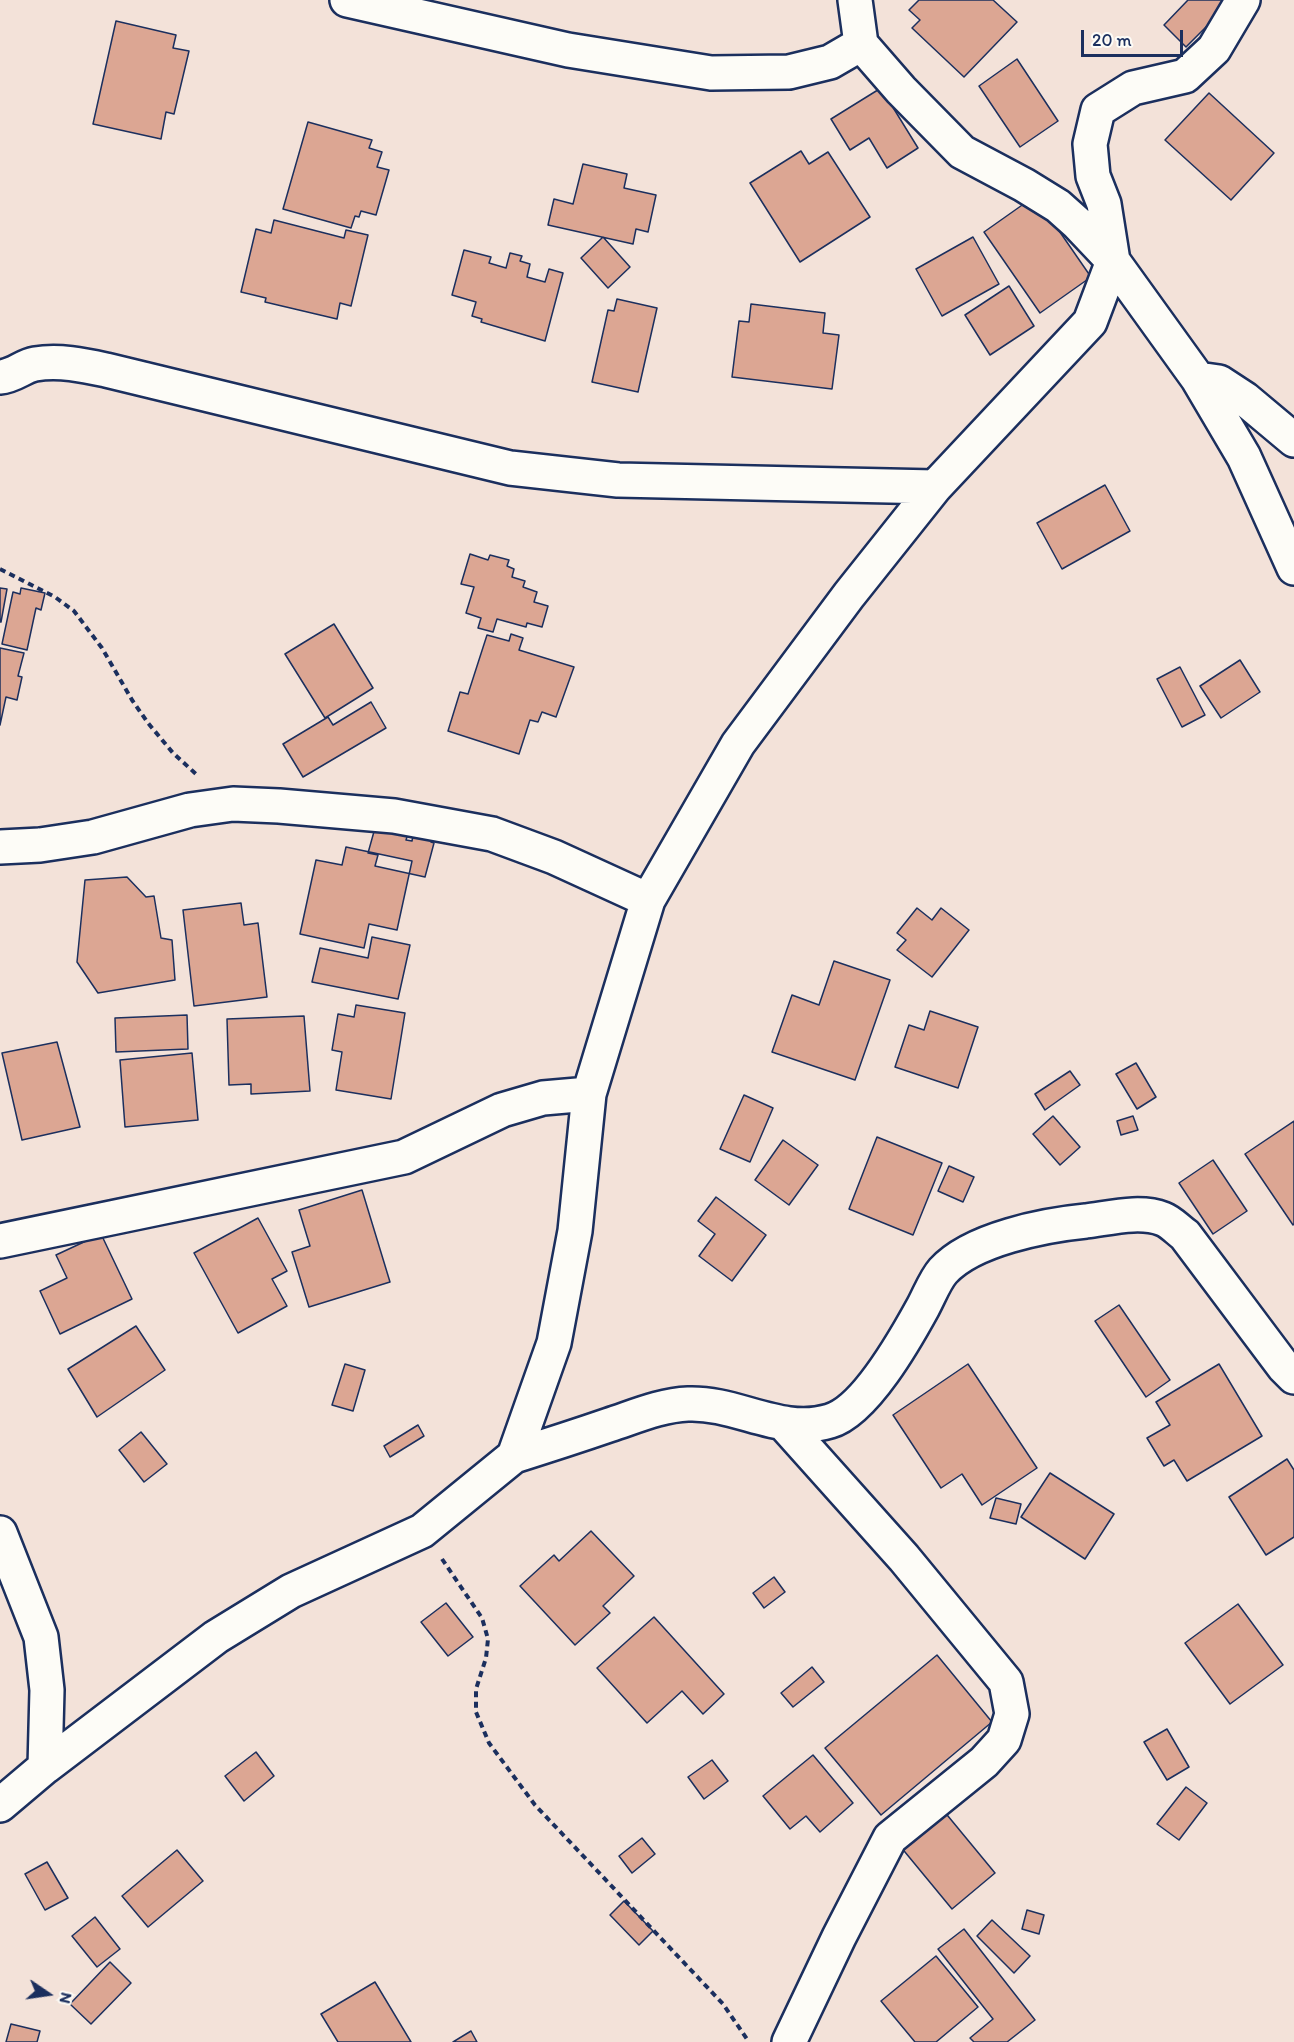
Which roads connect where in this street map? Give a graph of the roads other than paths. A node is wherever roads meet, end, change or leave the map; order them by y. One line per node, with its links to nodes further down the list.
1 (347, 0): 4 (street)
2 (855, 0): 4 (street)
3 (1243, 0): 5 (street)
4 (861, 44): 5 (street)
5 (1113, 261): 7 (street); 9 (street)
6 (0, 377): 9 (street)
7 (1197, 379): 8 (street); 10 (street)
8 (1294, 440)
9 (935, 487): 12 (street)
10 (1294, 568)
11 (0, 848): 12 (street)
12 (648, 900): 13 (street)
13 (589, 1094): 14 (street); 17 (street)
14 (0, 1241)
15 (1294, 1377): 16 (street)
16 (785, 1425): 17 (street); 21 (street)
17 (514, 1456): 19 (street)
18 (0, 1533): 19 (street)
19 (45, 1767): 20 (street)
20 (0, 1805)
21 (789, 2042)

